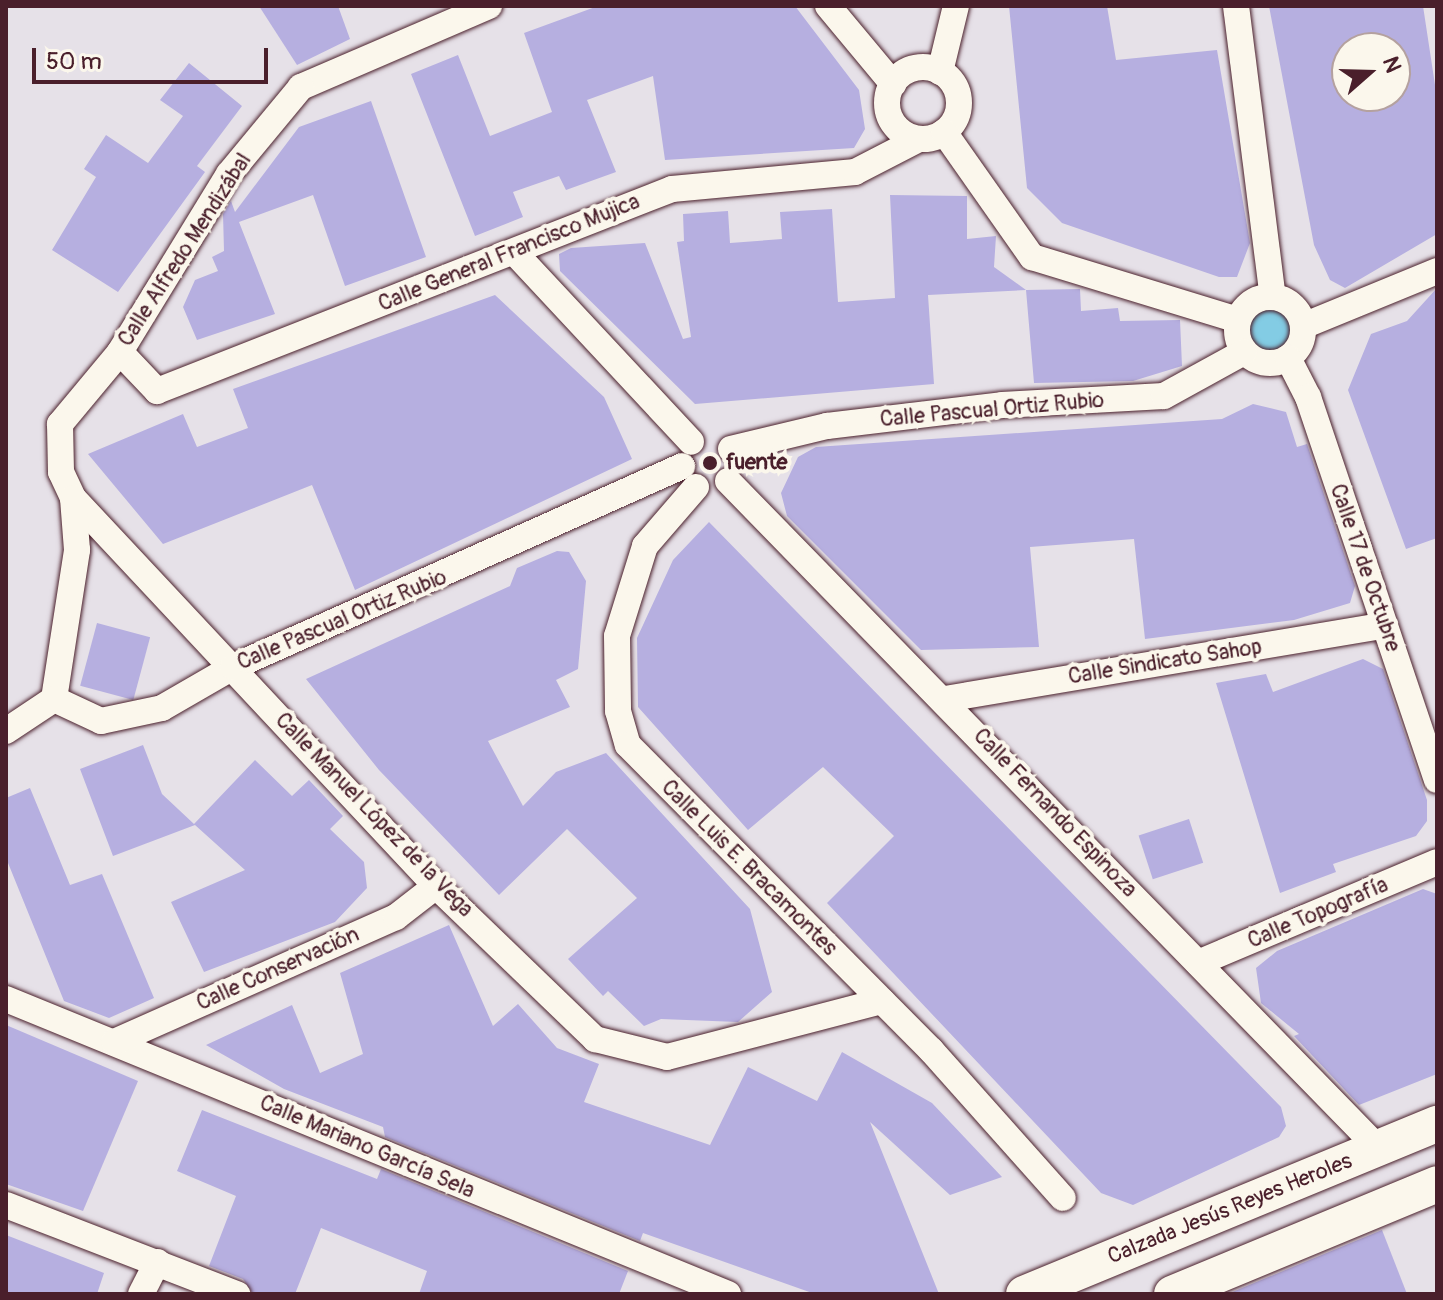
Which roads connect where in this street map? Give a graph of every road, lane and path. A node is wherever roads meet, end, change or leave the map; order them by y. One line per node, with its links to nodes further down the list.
1 (489, 6): 13 (street, Calle Alfredo Mendizábal)
2 (828, 6): 6 (street)
3 (956, 6): 5 (street)
4 (1236, 6): 10 (street)
5 (940, 72): 6 (street); 7 (street)
6 (893, 84): 7 (street)
7 (932, 136): 8 (street, Calle General Francisco Mujica); 11 (street)
8 (515, 253): 13 (street, Calle General Francisco Mujica); 18 (street)
9 (1437, 271): 12 (street)
10 (1273, 297): 11 (street); 12 (street)
11 (1238, 320): 14 (street)
12 (1303, 326): 15 (street)
13 (120, 352): 16 (street, Calle Alfredo Mendizábal)
14 (1244, 352): 15 (street); 17 (street, Calle Pascual Ortiz Rubio)
15 (1288, 358): 21 (street, Calle 17 de Octubre)
16 (60, 424): 20 (street, Calle Manuel López de la Vega)
17 (731, 449): 18 (street); 19 (street)
18 (690, 465): 19 (street, Calle Pascual Ortiz Rubio); 22 (street, Calle Pascual Ortiz Rubio); 31 (street, Calle Luis E. Bracamontes)
19 (728, 481): 24 (street, Calle Fernando Espinoza)
20 (73, 498): 22 (street, Calle Manuel López de la Vega); 23 (street)
21 (1385, 625): 24 (street, Calle Sindicato Sahop); 26 (street, Calle 17 de Octubre)
22 (233, 667): 23 (street, Calle Pascual Ortiz Rubio); 28 (street, Calle Manuel López de la Vega)
23 (54, 699): 25 (street)
24 (945, 699): 29 (street, Calle Fernando Espinoza)
25 (6, 731)
26 (1437, 780)
27 (1437, 862): 29 (street, Calle Topografía)
28 (436, 886): 31 (street, Calle Manuel López de la Vega); 32 (street, Calle Conservación)
29 (1198, 963): 34 (street, Calle Fernando Espinoza)
30 (6, 999): 32 (street, Calle Mariano García Sela)
31 (882, 1001): 36 (street, Calle Luis E. Bracamontes)
32 (114, 1042): 41 (street, Calle Mariano García Sela)
33 (1437, 1124): 34 (street, Calzada Jesús Reyes Heroles)
34 (1378, 1148): 42 (street, Calzada Jesús Reyes Heroles)
35 (1437, 1184): 43 (street)
36 (1063, 1198)
37 (6, 1205): 38 (street)
38 (157, 1262): 39 (street); 40 (street)
39 (141, 1294)
40 (237, 1294)
41 (728, 1294)
42 (1024, 1294)
43 (1172, 1294)

